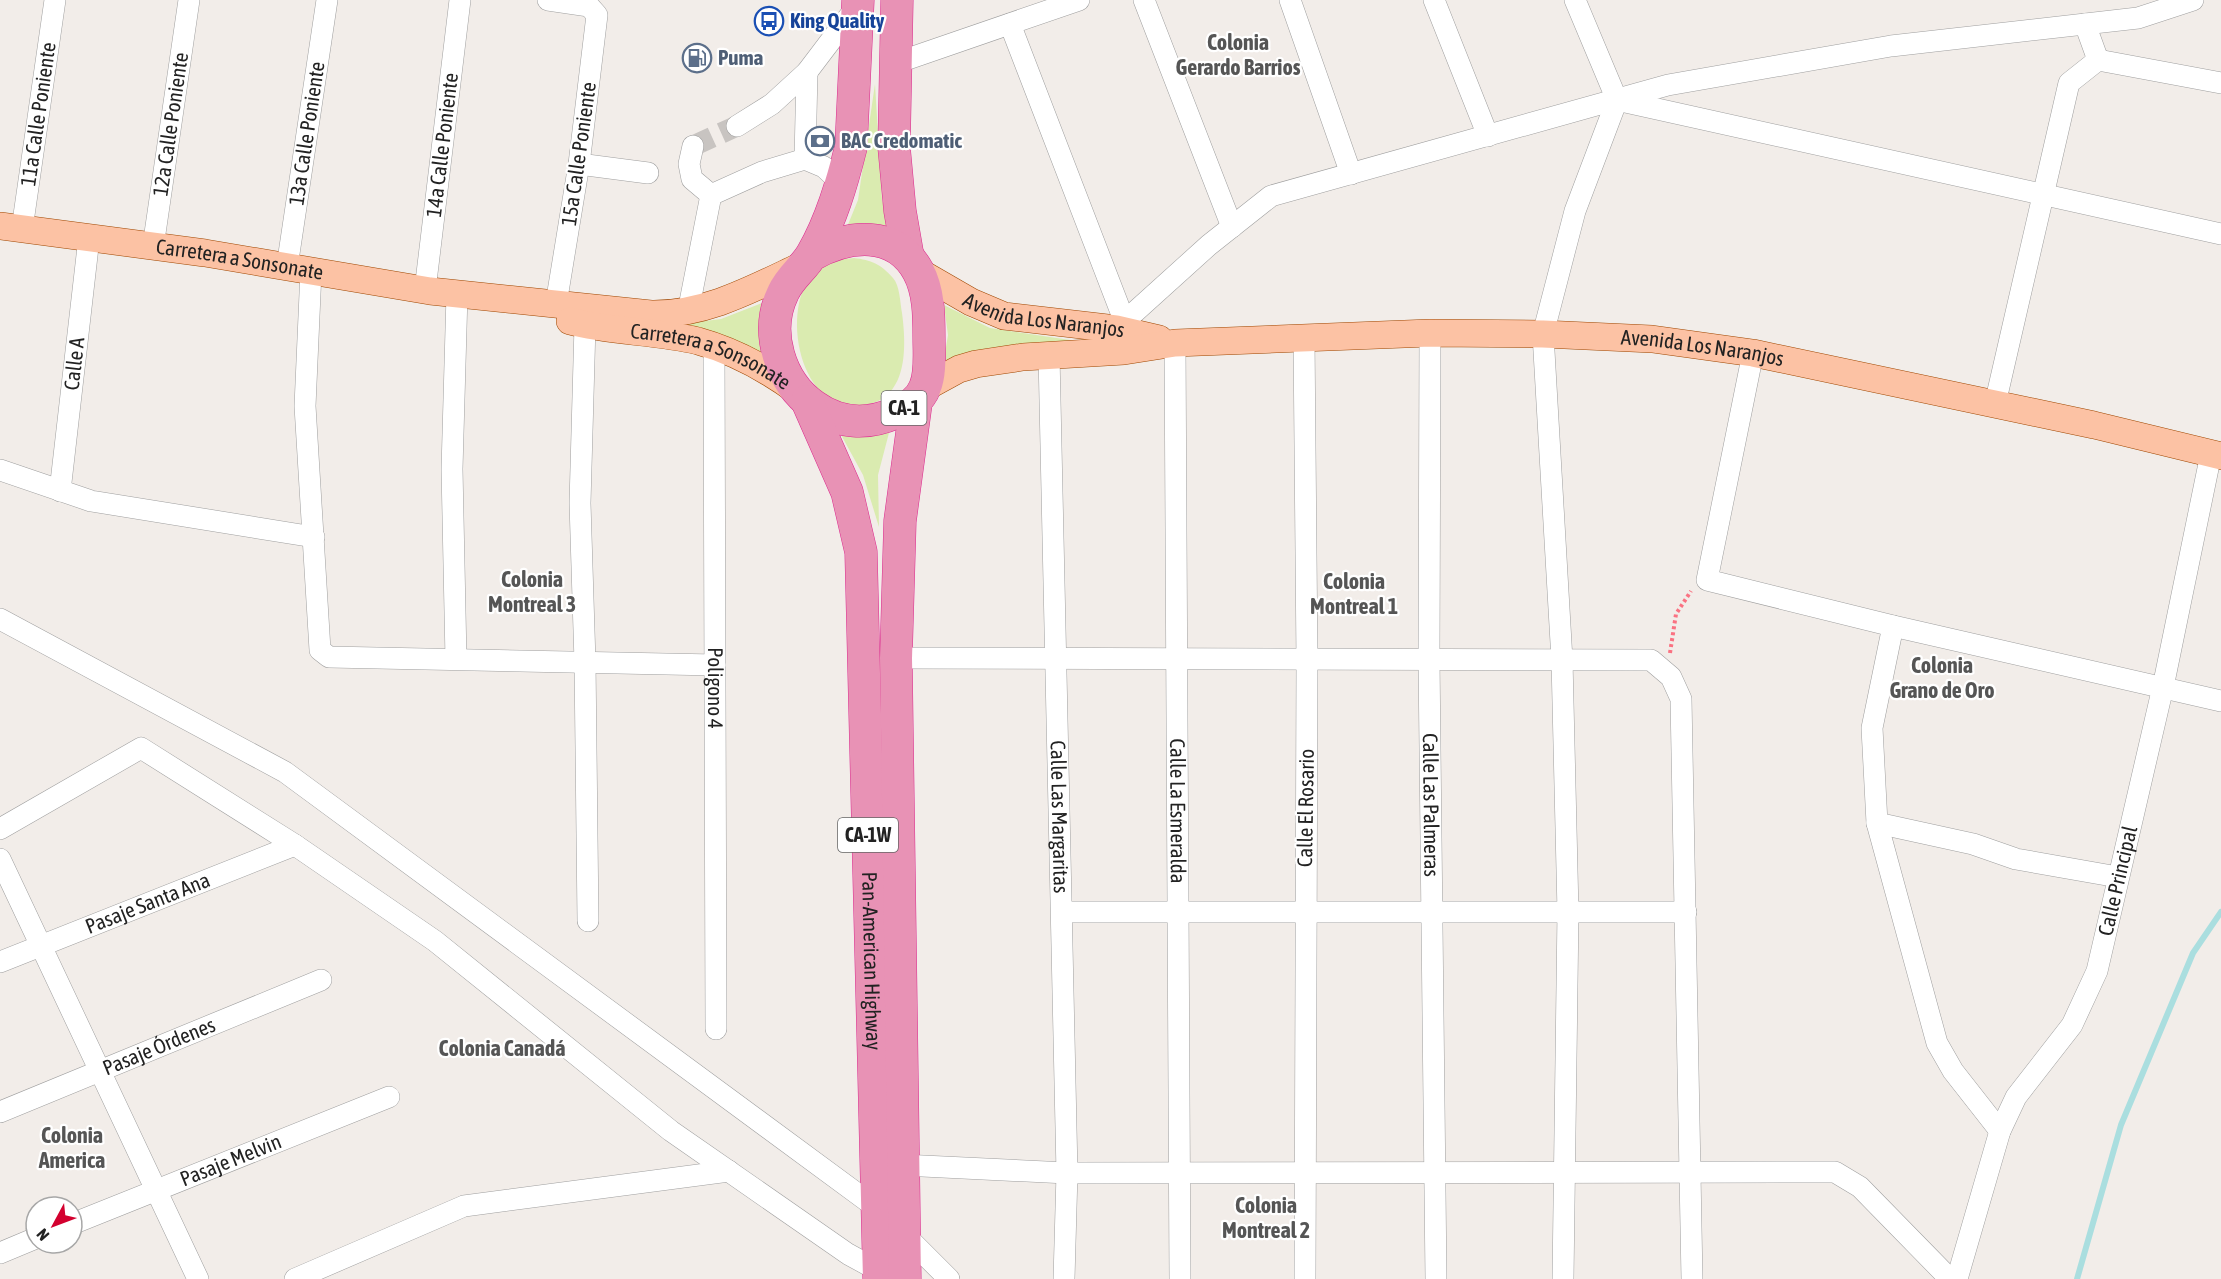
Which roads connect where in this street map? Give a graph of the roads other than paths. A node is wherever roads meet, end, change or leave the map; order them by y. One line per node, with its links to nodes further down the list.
1 (55, 0): 31 (street, 11a Calle Poniente)
2 (189, 0): 35 (street, 12a Calle Poniente)
3 (327, 0): 38 (street, 13a Calle Poniente)
4 (460, 0): 39 (street, 14a Calle Poniente)
5 (548, 0): 25 (street, 15a Calle Poniente)
6 (897, 0): 17 (highway)
7 (1079, 0): 14 (street)
8 (1144, 0): 32 (street)
9 (1290, 0): 27 (street)
10 (1434, 0): 22 (street)
11 (1575, 0): 20 (street)
12 (2193, 0): 15 (street)
13 (858, 3): 18 (street); 28 (highway)
14 (1010, 24): 17 (street); 43 (street)
15 (2085, 24): 16 (street); 20 (street)
16 (2098, 60): 19 (street); 30 (street)
17 (896, 63): 37 (highway)
18 (807, 72): 21 (street); 24 (street)
19 (2221, 83)
20 (1617, 100): 22 (street); 30 (street); 46 (street)
21 (737, 126)
22 (1488, 136): 27 (street)
23 (693, 146): 29 (street)
24 (805, 159): 28 (street); 29 (street)
25 (579, 164): 26 (street); 41 (street, 15a Calle Poniente)
26 (648, 173)
27 (1351, 174): 32 (street)
28 (841, 183): 36 (highway)
29 (711, 195): 42 (street)
30 (2043, 195): 33 (street); 54 (street)
31 (11, 227): 34 (main road, Carretera a Sonsonate)
32 (1232, 227): 43 (street)
33 (2221, 234)
34 (89, 238): 35 (main road, Carretera a Sonsonate); 57 (street, Calle A)
35 (153, 248): 38 (main road, Carretera a Sonsonate)
36 (807, 260): 37 (highway); 42 (main road, Carretera a Sonsonate); 53 (highway)
37 (914, 265): 43 (main road, Avenida Los Naranjos); 52 (highway, CA-1)
38 (299, 269): 39 (main road, Carretera a Sonsonate); 58 (street, 13a Calle Poniente)
39 (425, 290): 40 (main road, Carretera a Sonsonate)
40 (468, 295): 41 (main road, Carretera a Sonsonate); 44 (main road, Carretera a Sonsonate); 62 (street)
41 (556, 304): 42 (main road, Carretera a Sonsonate)
42 (688, 312)
43 (1120, 325): 48 (main road, Avenida Los Naranjos)
44 (585, 326): 49 (main road, Carretera a Sonsonate); 68 (street)
45 (1430, 333): 46 (main road, Avenida Los Naranjos); 47 (main road, Avenida Los Naranjos); 66 (street, Calle Las Palmeras)
46 (1543, 334): 50 (main road, Avenida Los Naranjos); 67 (street)
47 (1304, 338): 48 (main road, Avenida Los Naranjos); 65 (street, Calle El Rosario)
48 (1175, 343): 51 (main road, Avenida Los Naranjos); 64 (street, Calle La Esmeralda)
49 (714, 346): 53 (main road, Carretera a Sonsonate); 69 (street, Poligono 4)
50 (1753, 353): 54 (main road, Avenida Los Naranjos); 60 (street)
51 (1049, 355): 52 (main road, Avenida Los Naranjos); 63 (street, Calle Las Margaritas)
52 (921, 395): 53 (highway, CA-1); 61 (highway, Pan-American Highway / CA-1W)
53 (802, 396): 101 (highway, Pan-American Highway / CA-1W)
54 (1995, 404): 55 (main road, Avenida Los Naranjos)
55 (2216, 455): 70 (street, Calle Principal)
56 (0, 470): 57 (street)
57 (60, 491): 58 (street)
58 (314, 537): 62 (street, 13a Calle Poniente)
59 (0, 620): 101 (street)
60 (1893, 626): 70 (street); 72 (street)
61 (896, 658): 63 (street); 92 (highway, Pan-American Highway / CA-1W)
62 (456, 659): 68 (street, 13a Calle Poniente)
63 (1058, 660): 64 (street); 77 (street, Calle Las Margaritas)
64 (1178, 660): 65 (street); 78 (street, Calle La Esmeralda)
65 (1307, 660): 66 (street); 79 (street, Calle El Rosario)
66 (1429, 660): 67 (street); 80 (street, Calle Las Palmeras)
67 (1562, 660): 81 (street); 82 (street)
68 (585, 662): 69 (street, 13a Calle Poniente); 83 (street)
69 (715, 665): 87 (street, Poligono 4)
70 (2163, 687): 71 (street); 76 (street, Calle Principal)
71 (2221, 701)
72 (1877, 823): 76 (street); 91 (street)
73 (0, 829): 74 (street)
74 (295, 845): 84 (street, Pasaje Santa Ana); 93 (street)
75 (0, 859): 84 (street)
76 (2118, 878): 91 (street, Calle Principal)
77 (1062, 912): 78 (street); 94 (street, Calle Las Margaritas)
78 (1178, 912): 79 (street); 95 (street, Calle La Esmeralda)
79 (1304, 912): 80 (street); 96 (street, Calle El Rosario)
80 (1433, 912): 81 (street); 97 (street, Calle Las Palmeras)
81 (1568, 912): 82 (street); 98 (street)
82 (1686, 912): 99 (street)
83 (588, 921)
84 (41, 946): 85 (street, Pasaje Santa Ana); 88 (street)
85 (0, 962)
86 (321, 980): 88 (street, Pasaje Órdenes)
87 (716, 1029)
88 (100, 1071): 90 (street, Pasaje Órdenes); 100 (street)
89 (389, 1097): 100 (street, Pasaje Melvin)
90 (0, 1112)
91 (2000, 1131): 117 (street, Calle Principal)
92 (902, 1165): 94 (street); 103 (highway, Pan-American Highway / CA-1W)
93 (729, 1171): 106 (street); 108 (street)
94 (1067, 1173): 95 (street); 110 (street, Calle Las Margaritas)
95 (1179, 1173): 96 (street); 111 (street, Calle La Esmeralda)
96 (1305, 1173): 97 (street); 112 (street, Calle El Rosario)
97 (1435, 1173): 98 (street); 113 (street, Calle Las Palmeras)
98 (1564, 1173): 99 (street); 114 (street)
99 (1692, 1173): 115 (street); 116 (street)
100 (156, 1190): 102 (street, Pasaje Melvin); 107 (street)
101 (878, 1209): 106 (highway, Pan-American Highway / CA-1W)
102 (84, 1219)
103 (904, 1234): 106 (highway, Pan-American Highway / CA-1W); 109 (street)
104 (24, 1243): 105 (street)
105 (0, 1253)
106 (888, 1276)
107 (198, 1279)
108 (296, 1279)
109 (949, 1279)
110 (1064, 1279)
111 (1180, 1279)
112 (1305, 1279)
113 (1436, 1279)
114 (1563, 1279)
115 (1692, 1279)
116 (1950, 1279)
117 (1957, 1279)

